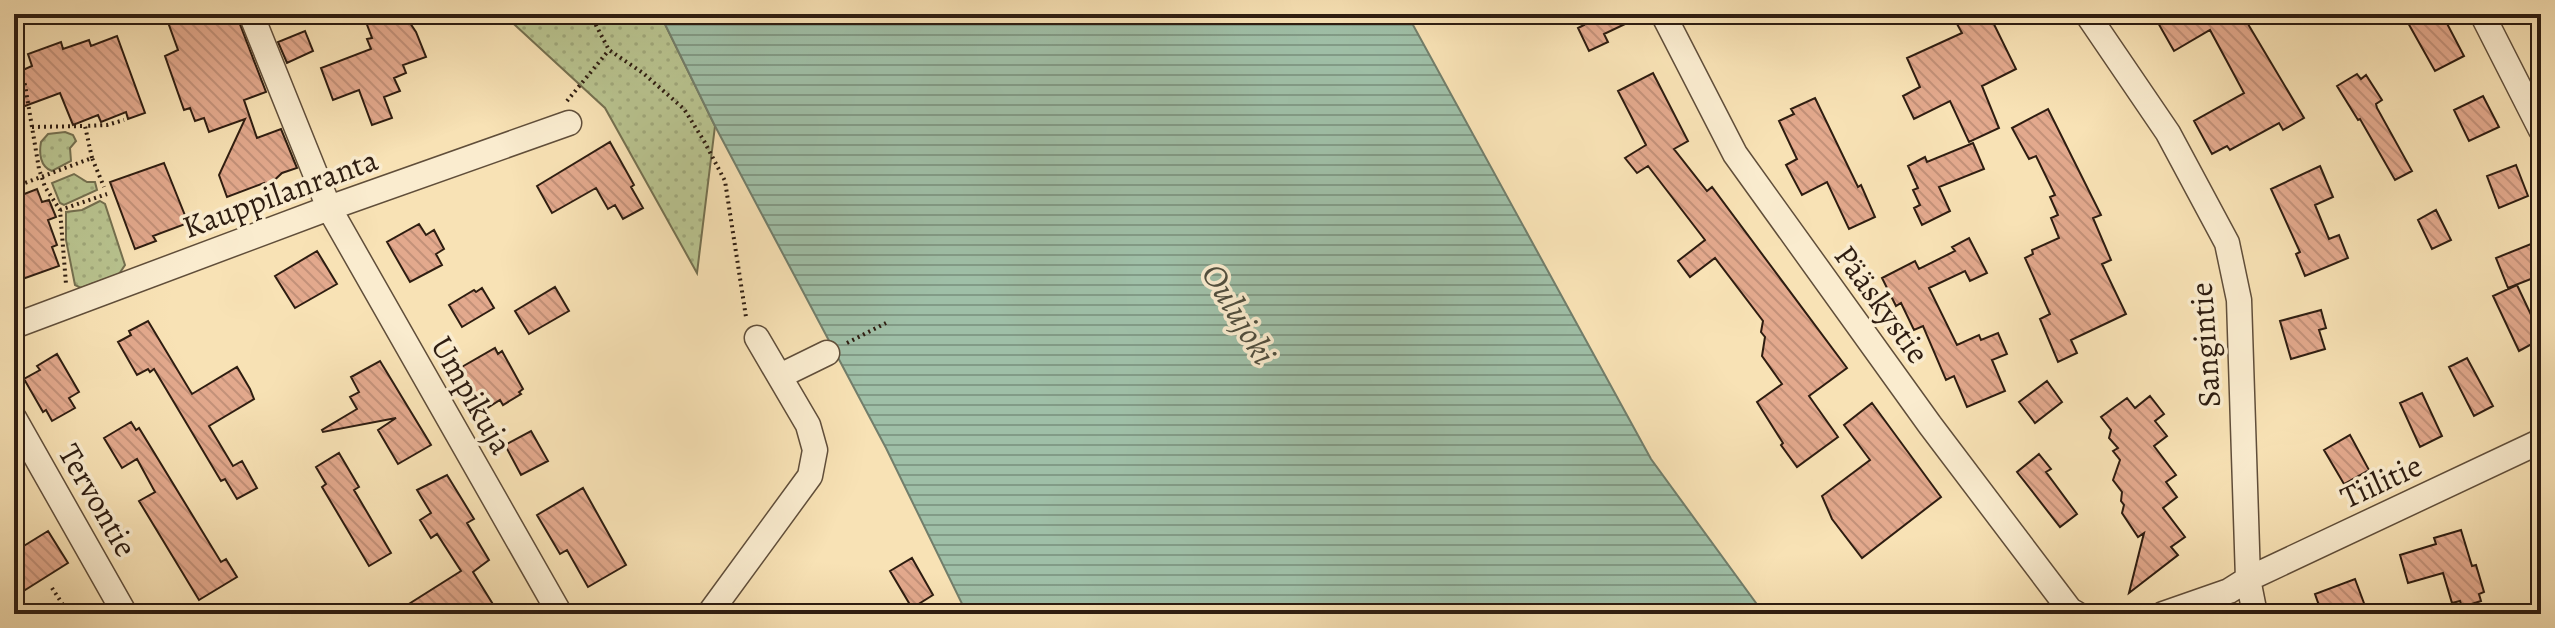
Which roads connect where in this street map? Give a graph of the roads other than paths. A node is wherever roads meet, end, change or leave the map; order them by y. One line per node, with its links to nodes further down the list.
1 (251, 14): 7 (street, Umpikuja)
2 (1663, 14): 19 (street, Pääskystie)
3 (2087, 14): 14 (street, Sangintie)
4 (2482, 14): 6 (street)
5 (569, 123): 7 (street, Kauppilanranta)
6 (2541, 130)
7 (329, 208): 8 (street, Kauppilanranta); 17 (street, Umpikuja)
8 (14, 326)
9 (757, 338): 11 (street)
10 (827, 353): 11 (street)
11 (780, 376): 18 (street)
12 (14, 418): 16 (street, Tervontie)
13 (2541, 441): 14 (street, Tiilitie)
14 (2248, 579): 15 (street); 20 (street, Sangintie)
15 (2177, 612)
16 (125, 614)
17 (560, 614)
18 (709, 614)
19 (2077, 614)
20 (2255, 614)

